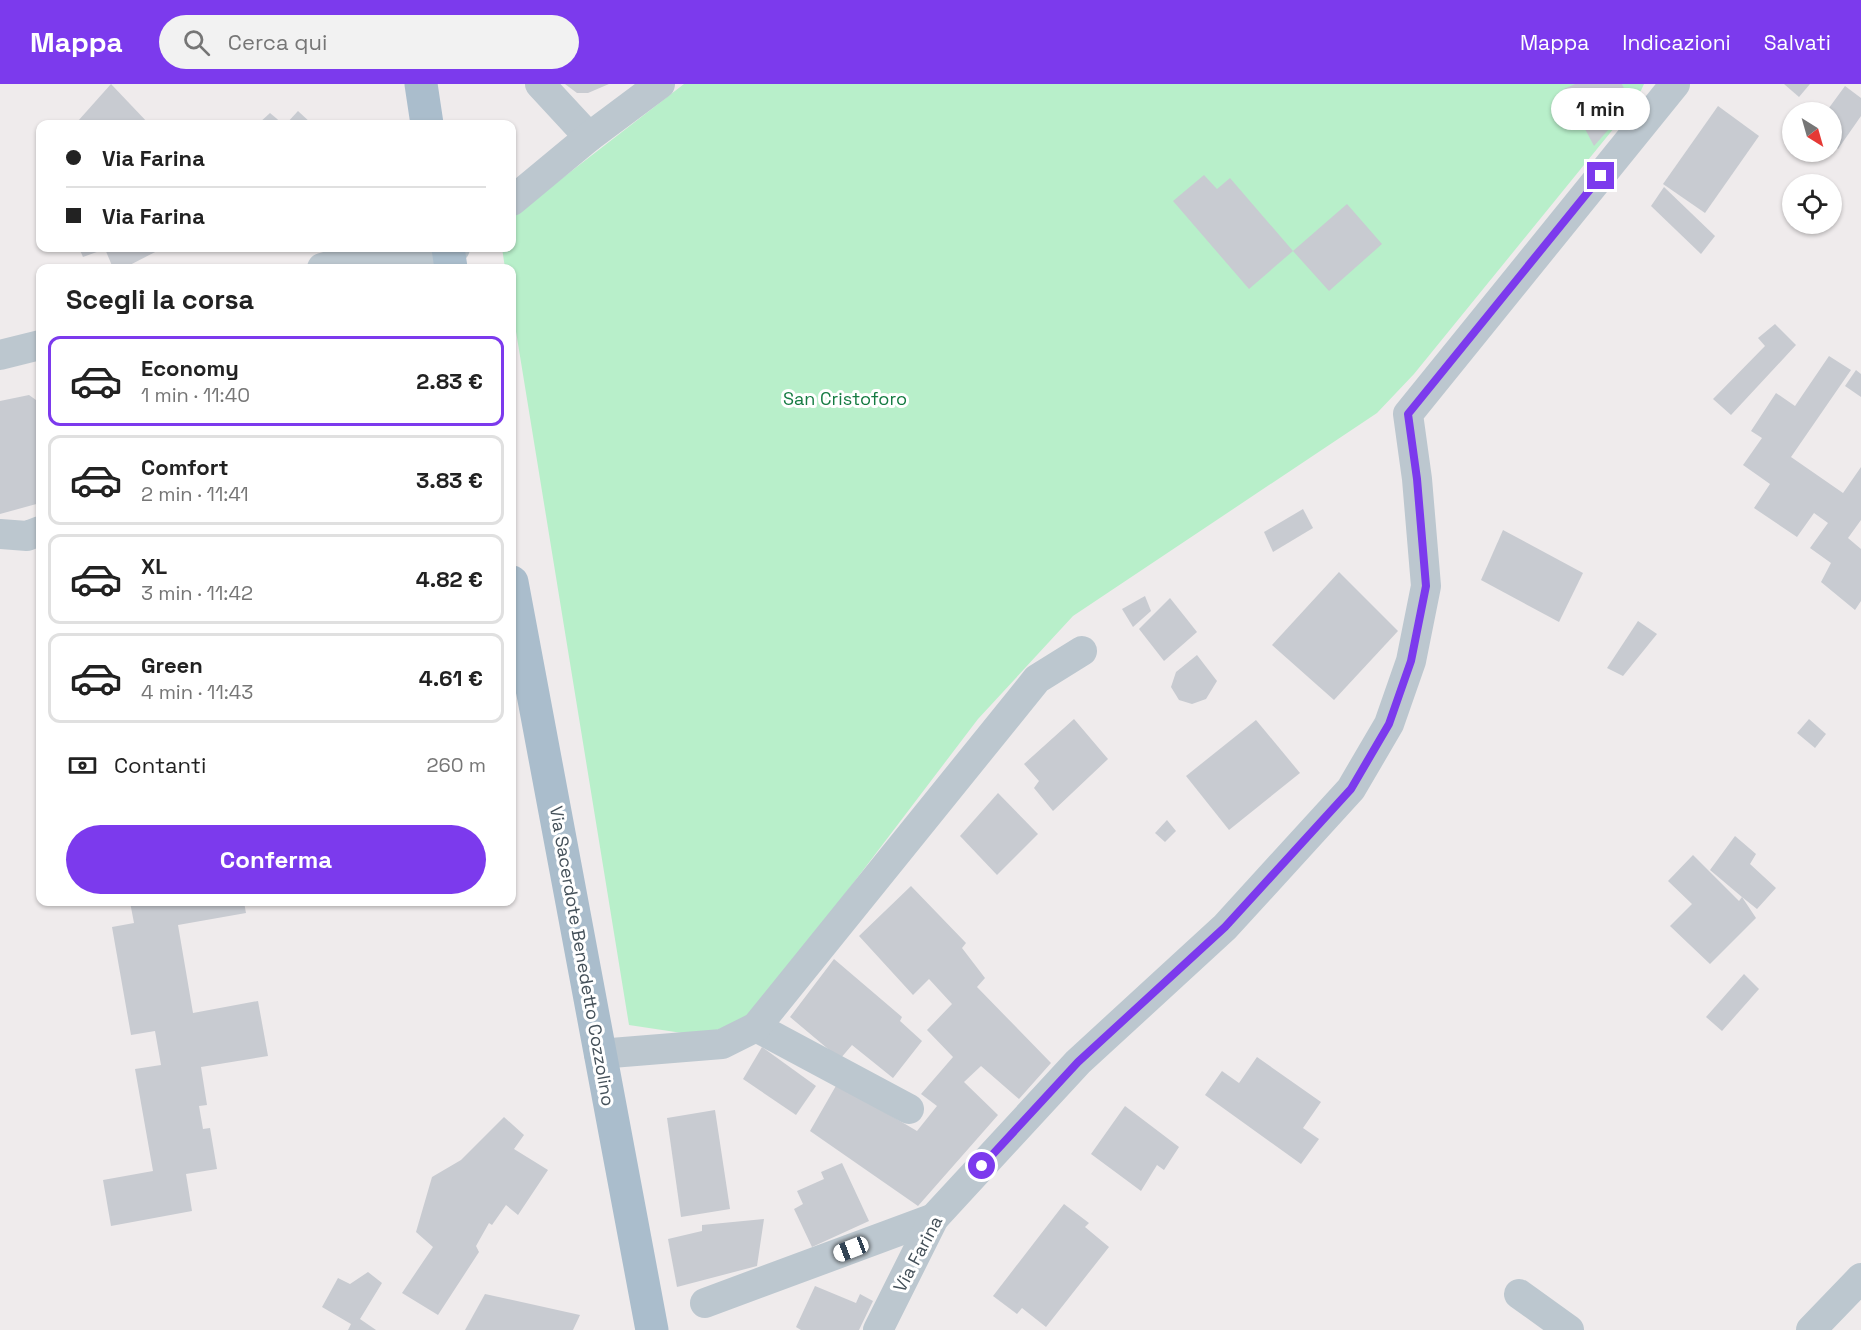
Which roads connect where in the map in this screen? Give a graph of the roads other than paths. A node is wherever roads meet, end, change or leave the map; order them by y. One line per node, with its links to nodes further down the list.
1 (421, 84): 5 (main road)
2 (540, 84): 6 (street)
3 (660, 84): 6 (street)
4 (1675, 84): 19 (street, Via Farina)
5 (426, 120)
6 (589, 137): 7 (street)
7 (516, 198)
8 (451, 254): 9 (street)
9 (336, 264)
10 (36, 346): 11 (street)
11 (0, 355)
12 (36, 533): 13 (street)
13 (0, 534)
14 (516, 604): 17 (main road, Via Sacerdote Benedetto Cozzolino)
15 (1082, 651): 16 (street)
16 (756, 1027): 17 (street); 18 (street)
17 (599, 1054): 23 (main road, Via Sacerdote Benedetto Cozzolino)
18 (909, 1109)
19 (934, 1218): 22 (street); 24 (street, Via Farina)
20 (1861, 1278): 26 (street)
21 (1519, 1294): 25 (street)
22 (705, 1303)
23 (652, 1330)
24 (878, 1330)
25 (1569, 1330)
26 (1811, 1330)

